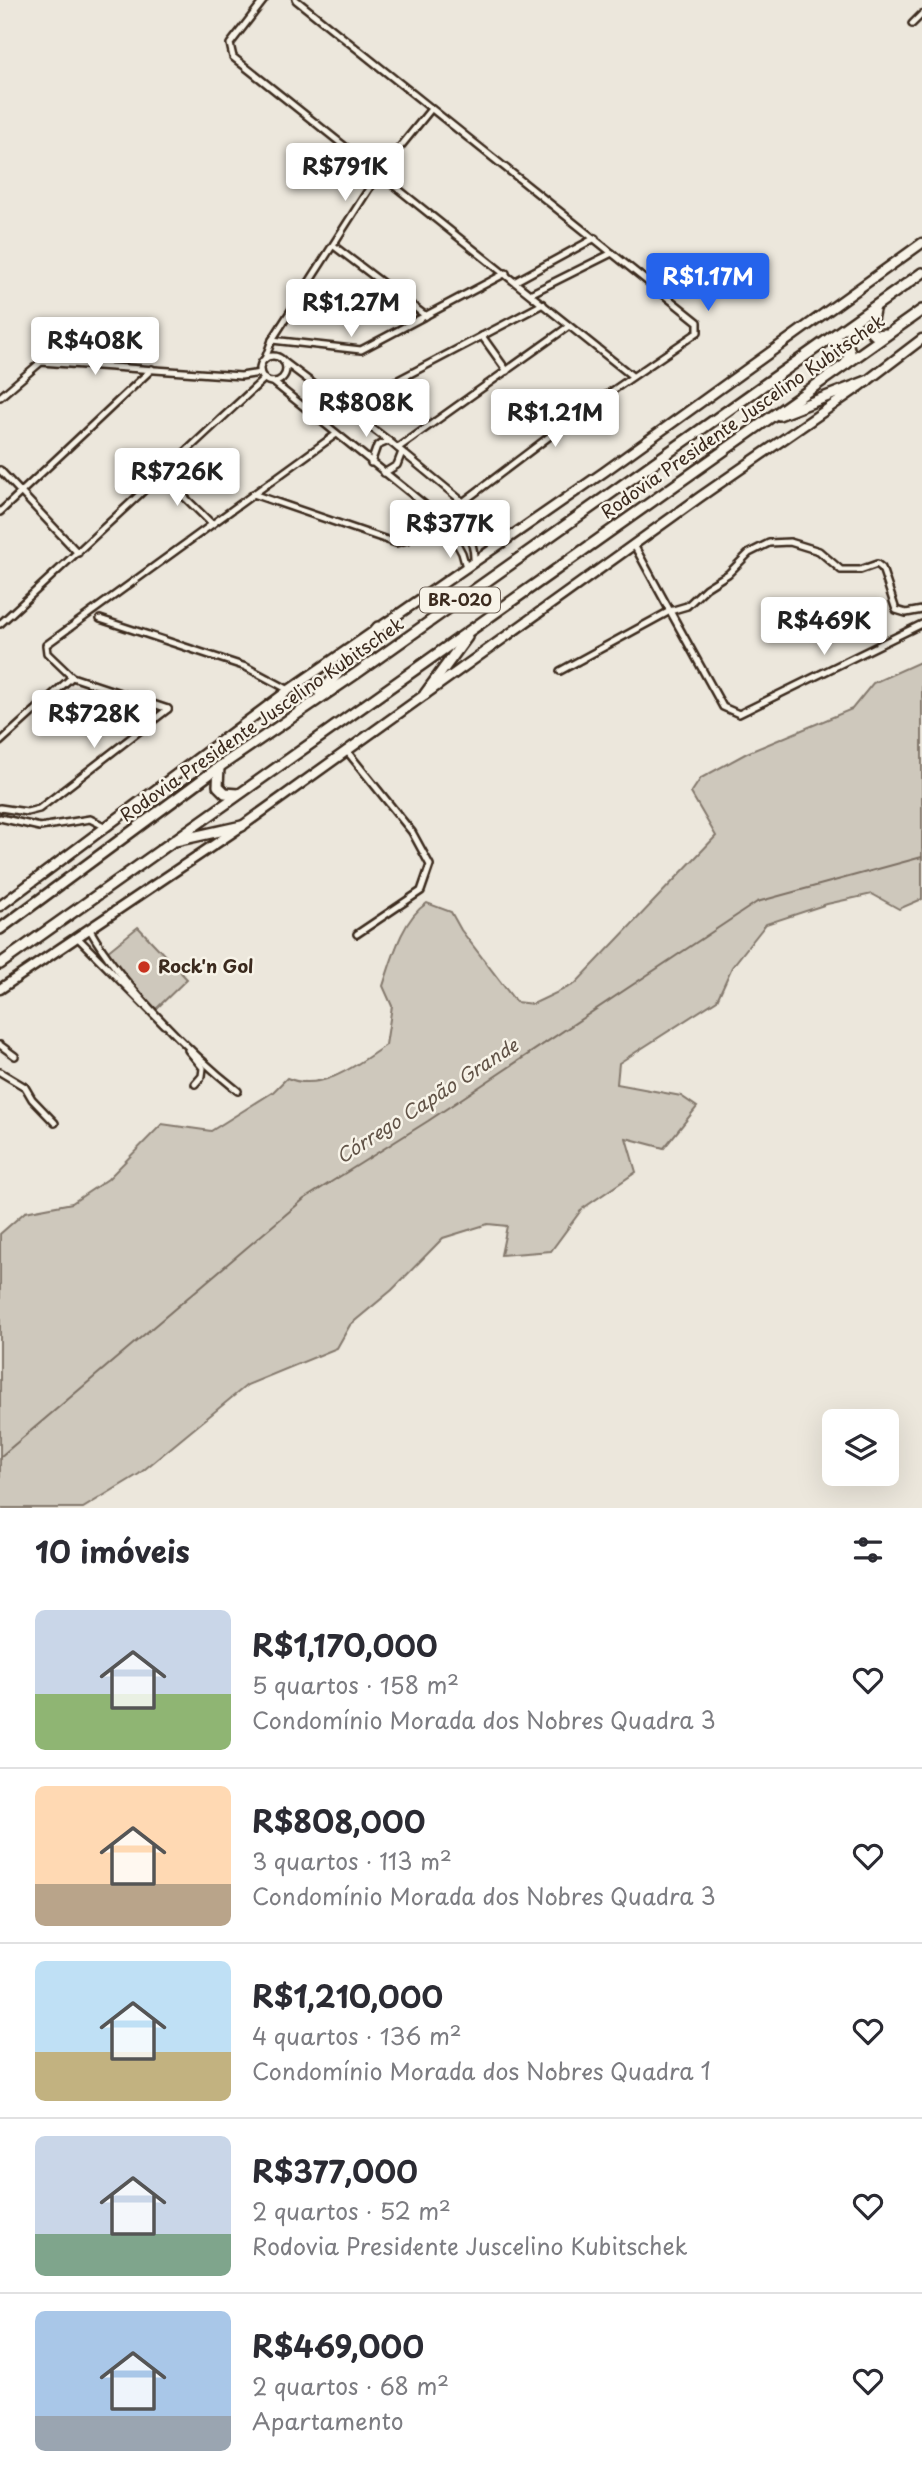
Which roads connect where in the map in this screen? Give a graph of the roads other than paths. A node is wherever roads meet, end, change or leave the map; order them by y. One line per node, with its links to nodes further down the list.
1 (264, 0): 6 (street)
2 (296, 0): 5 (street)
3 (922, 14): 4 (street)
4 (912, 24)
5 (431, 109): 6 (street); 7 (street)
6 (379, 173): 9 (street); 11 (street)
7 (595, 239): 10 (street); 13 (street)
8 (922, 243): 54 (main road)
9 (334, 246): 18 (street); 23 (street)
10 (612, 253): 14 (street); 31 (street)
11 (506, 273): 13 (street); 18 (street)
12 (922, 273): 16 (highway, Rodovia Presidente Juscelino Kubitschek / BR-020)
13 (516, 281): 14 (street)
14 (531, 293): 15 (street)
15 (543, 304): 19 (street); 21 (street)
16 (875, 308): 20 (highway); 24 (highway, Rodovia Presidente Juscelino Kubitschek / BR-020)
17 (922, 310): 20 (highway, Rodovia Presidente Juscelino Kubitschek / BR-020)
18 (426, 316): 23 (street)
19 (569, 326): 29 (street); 31 (street)
20 (890, 333): 27 (highway, Rodovia Presidente Juscelino Kubitschek / BR-020)
21 (482, 337): 29 (street); 35 (street)
22 (922, 339): 32 (main road)
23 (272, 340): 25 (street); 26 (street)
24 (826, 342): 27 (highway); 70 (highway, Rodovia Presidente Juscelino Kubitschek / BR-020)
25 (265, 359): 26 (street); 30 (street)
26 (280, 359): 33 (street); 35 (street)
27 (846, 364): 36 (highway, Rodovia Presidente Juscelino Kubitschek / BR-020)
28 (152, 369): 30 (street); 34 (street); 44 (street)
29 (506, 371): 39 (street)
30 (262, 376): 33 (street); 43 (street)
31 (632, 376): 46 (street)
32 (867, 381): 36 (highway); 55 (main road)
33 (273, 382): 37 (street)
34 (0, 397)
35 (345, 408): 38 (street)
36 (768, 420): 65 (highway, Rodovia Presidente Juscelino Kubitschek / BR-020)
37 (335, 435): 40 (street); 45 (street)
38 (389, 440): 39 (street); 40 (street)
39 (400, 450): 42 (street); 46 (street)
40 (371, 463): 42 (street)
41 (0, 470): 44 (street)
42 (384, 473): 48 (street)
43 (161, 474): 50 (street); 56 (street)
44 (21, 492): 47 (street); 56 (street)
45 (253, 494): 48 (street); 50 (street)
46 (466, 504): 49 (street); 54 (street)
47 (0, 512)
48 (442, 519): 51 (street); 58 (street)
49 (471, 521): 51 (street); 52 (street)
50 (212, 524): 67 (street)
51 (460, 528): 53 (street)
52 (475, 529): 53 (street); 54 (street)
53 (467, 534): 57 (street)
54 (499, 544): 57 (main road)
55 (634, 545): 60 (street); 69 (main road)
56 (78, 553): 62 (street)
57 (474, 561): 58 (main road)
58 (466, 567): 64 (main road)
59 (922, 610): 60 (street)
60 (670, 611): 63 (street); 66 (street)
61 (100, 619): 68 (street)
62 (0, 624)
63 (922, 624)
64 (379, 627): 68 (main road); 70 (highway)
65 (471, 631): 69 (highway); 76 (highway, Rodovia Presidente Juscelino Kubitschek / BR-020)
66 (560, 671)
67 (72, 677): 72 (street); 77 (street)
68 (289, 690): 80 (main road)
69 (425, 694): 74 (main road)
70 (310, 705): 75 (highway, Rodovia Presidente Juscelino Kubitschek / BR-020)
71 (0, 730): 72 (street)
72 (6, 736): 73 (street)
73 (0, 742)
74 (346, 750): 79 (main road); 85 (street)
75 (219, 766): 76 (highway); 83 (highway, Rodovia Presidente Juscelino Kubitschek / BR-020)
76 (239, 794): 81 (highway, Rodovia Presidente Juscelino Kubitschek / BR-020)
77 (0, 808)
78 (0, 818): 80 (street)
79 (242, 826): 81 (highway); 84 (main road)
80 (106, 827): 82 (main road)
81 (170, 842): 87 (highway, Rodovia Presidente Juscelino Kubitschek / BR-020)
82 (0, 906)
83 (0, 929)
84 (90, 930): 86 (main road); 93 (street)
85 (357, 934)
86 (78, 938): 88 (main road); 92 (street)
87 (0, 964)
88 (0, 989)
89 (0, 1045): 90 (street)
90 (15, 1056)
91 (0, 1072): 94 (street)
92 (195, 1084)
93 (238, 1091)
94 (55, 1123)

